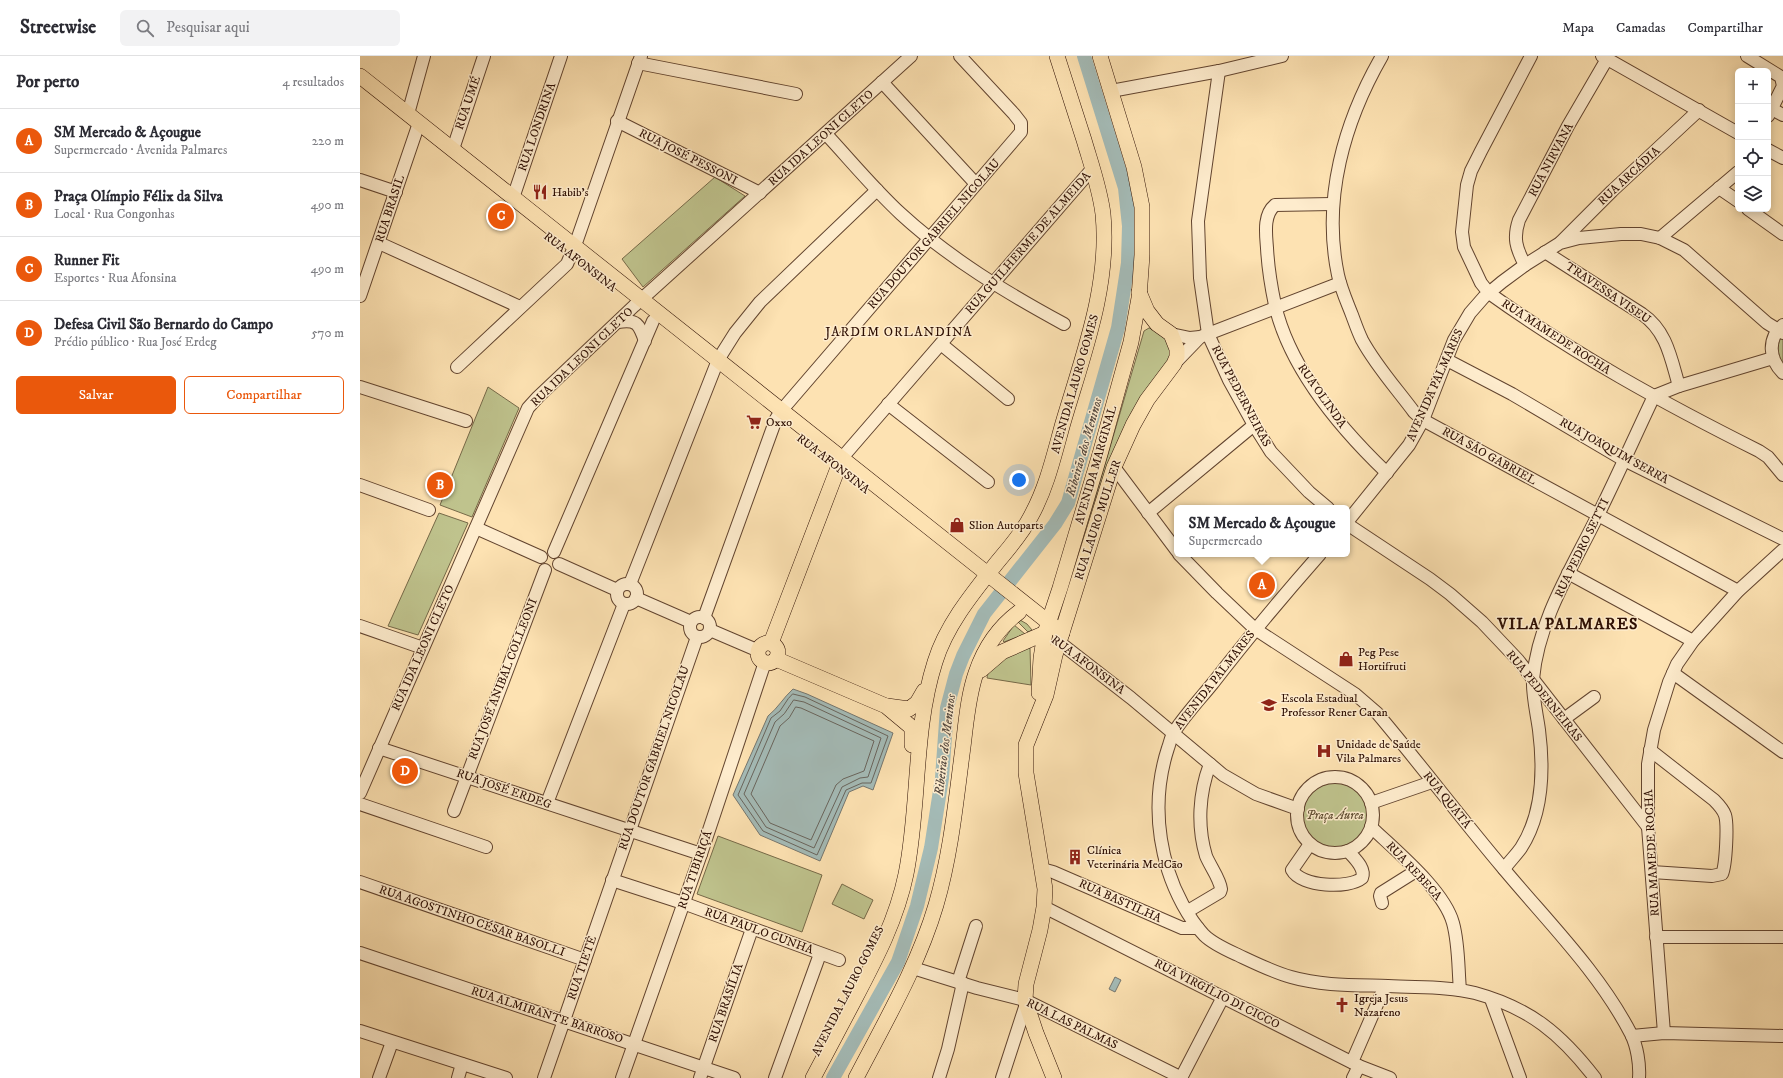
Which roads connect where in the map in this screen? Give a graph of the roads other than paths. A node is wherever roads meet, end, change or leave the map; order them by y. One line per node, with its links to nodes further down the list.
1 (424, 56): 26 (street, RUA BRASIL)
2 (484, 56): 29 (street, RUA UMÉ)
3 (561, 56): 40 (street, RUA LONDRINA)
4 (911, 56): 17 (street, RUA IDA LEONI CLETO)
5 (960, 56): 35 (street, RUA DOUTOR GABRIEL NICOLAU)
6 (1057, 56): 32 (main road, AVENIDA LAURO GOMES)
7 (1100, 56): 19 (main road)
8 (1282, 56): 13 (street)
9 (1382, 56): 42 (street, RUA SÃO GABRIEL)
10 (1531, 56): 55 (street, RUA MAMEDE ROCHA)
11 (1748, 56): 22 (street)
12 (1604, 57): 21 (street); 51 (street, RUA NIRVANA)
13 (1264, 58): 15 (street)
14 (639, 60): 20 (street); 25 (street)
15 (1219, 71): 19 (street); 66 (street, RUA PEDERNEIRAS)
16 (360, 76): 26 (main road, RUA AFONSINA)
17 (882, 82): 28 (street, RUA IDA LEONI CLETO); 35 (street)
18 (360, 88): 26 (main road, RUA AFONSINA)
19 (1111, 91): 54 (main road)
20 (796, 94)
21 (1699, 110): 27 (street); 48 (street, RUA ARCÁDIA)
22 (1771, 111)
23 (1771, 113): 24 (street)
24 (1783, 115)
25 (617, 121): 39 (street, RUA JOSÉ PESSONI); 49 (street)
26 (414, 123): 29 (main road, RUA AFONSINA); 38 (street, RUA BRASIL); 49 (main road, RUA AFONSINA)
27 (1735, 131)
28 (826, 134): 37 (street); 39 (street, RUA IDA LEONI CLETO)
29 (452, 150): 40 (main road, RUA AFONSINA)
30 (1771, 152): 31 (street)
31 (1783, 158)
32 (1093, 168): 52 (street, RUA GUILHERME DE ALMEIDA); 109 (main road, AVENIDA LAURO GOMES)
33 (1735, 175): 36 (street)
34 (360, 180): 38 (street)
35 (976, 184): 45 (street, RUA DOUTOR GABRIEL NICOLAU)
36 (1719, 188): 41 (street); 46 (street)
37 (877, 190): 45 (street); 73 (street)
38 (396, 192): 47 (street, RUA BRASIL)
39 (760, 194): 57 (street, RUA IDA LEONI CLETO)
40 (513, 198): 49 (main road, RUA AFONSINA)
41 (1735, 199)
42 (1332, 204): 53 (street, RUA SÃO GABRIEL); 59 (street, RUA OLINDA)
43 (1752, 212): 44 (street)
44 (1783, 234)
45 (930, 238): 52 (street); 81 (street, RUA DOUTOR GABRIEL NICOLAU)
46 (1660, 238): 48 (street, AVENIDA PALMARES); 64 (street, AVENIDA PALMARES)
47 (379, 243): 56 (street, RUA BRASIL); 58 (street)
48 (1560, 243): 50 (street, AVENIDA PALMARES)
49 (572, 251): 57 (main road, RUA AFONSINA); 58 (street)
50 (1545, 252): 51 (street, AVENIDA PALMARES); 76 (street, TRAVESSA VISEU)
51 (1525, 265): 55 (street, AVENIDA PALMARES)
52 (993, 283): 62 (street); 69 (street, RUA GUILHERME DE ALMEIDA)
53 (1340, 283): 59 (street); 82 (street, RUA SÃO GABRIEL)
54 (1139, 292): 63 (main road); 68 (main road, AVENIDA MARGINAL)
55 (1489, 293): 71 (street, AVENIDA PALMARES); 78 (street, RUA MAMEDE ROCHA)
56 (360, 294)
57 (638, 303): 60 (main road, RUA AFONSINA); 61 (street, RUA IDA LEONI CLETO); 73 (main road, RUA AFONSINA)
58 (520, 307): 74 (street)
59 (1275, 307): 66 (street); 88 (street, RUA OLINDA)
60 (653, 320): 67 (street); 73 (main road, RUA AFONSINA)
61 (618, 322): 67 (street); 98 (street, RUA IDA LEONI CLETO)
62 (1064, 324)
63 (1157, 324): 65 (main road); 68 (main road, AVENIDA MARGINAL)
64 (1781, 329): 70 (street)
65 (1171, 334): 66 (street); 72 (main road)
66 (1204, 335): 72 (street); 84 (street, RUA PEDERNEIRAS)
67 (645, 341): 102 (street)
68 (1131, 342): 111 (main road, AVENIDA MARGINAL)
69 (941, 344): 79 (street); 80 (street, RUA GUILHERME DE ALMEIDA)
70 (1773, 358): 75 (street); 76 (street)
71 (1447, 360): 82 (street, AVENIDA PALMARES); 85 (street, RUA JOAQUIM SERRA)
72 (1174, 364): 87 (main road, RUA LAURO MULLER)
73 (716, 365): 81 (main road, RUA AFONSINA); 110 (street)
74 (456, 367)
75 (1783, 373)
76 (1680, 386): 78 (street)
77 (360, 387): 83 (street)
78 (1654, 396): 85 (street, RUA PEDRO SETTI); 89 (street, RUA MAMEDE ROCHA)
79 (1008, 399)
80 (888, 404): 86 (street, RUA GUILHERME DE ALMEIDA); 90 (street)
81 (779, 415): 86 (main road, RUA AFONSINA); 117 (street, RUA DOUTOR GABRIEL NICOLAU)
82 (1423, 420): 88 (street, AVENIDA PALMARES); 95 (street, RUA SÃO GABRIEL)
83 (466, 421)
84 (1254, 425): 92 (street, RUA PEDERNEIRAS); 94 (street)
85 (1624, 460): 95 (street, RUA PEDRO SETTI); 99 (street, RUA JOAQUIM SERRA)
86 (840, 463): 109 (main road, RUA AFONSINA); 127 (main road, RUA GUILHERME DE ALMEIDA)
87 (1114, 467): 94 (street); 124 (main road, RUA LAURO MULLER)
88 (1387, 473): 96 (street, AVENIDA PALMARES)
89 (1783, 475)
90 (988, 482)
91 (360, 485): 93 (street)
92 (1324, 505)
93 (429, 510)
94 (1148, 513): 100 (street)
95 (1598, 516): 108 (street, RUA PEDRO SETTI); 113 (street, RUA SÃO GABRIEL)
96 (1350, 519)
97 (1350, 525): 130 (street, RUA PEDERNEIRAS)
98 (476, 528): 103 (street); 126 (street, RUA IDA LEONI CLETO)
99 (1783, 539)
100 (1174, 547)
101 (1783, 550): 113 (street, RUA MAMEDE ROCHA)
102 (554, 552): 103 (street); 106 (street)
103 (541, 557): 107 (street)
104 (1182, 557): 121 (street, RUA QUATÁ)
105 (1317, 557): 121 (street, AVENIDA PALMARES)
106 (559, 564): 107 (street); 112 (street)
107 (545, 570): 142 (street, RUA JOSÉ ANIBAL COLLEONI)
108 (1568, 572): 125 (street); 130 (street, RUA PEDRO SETTI)
109 (988, 581): 116 (main road, RUA AFONSINA); 131 (main road, AVENIDA LAURO GOMES)
110 (630, 584): 112 (street); 114 (street)
111 (1060, 588): 116 (main road); 120 (main road, AVENIDA MARGINAL)
112 (617, 590): 115 (street)
113 (1738, 591): 125 (street, RUA MAMEDE ROCHA)
114 (636, 598): 115 (street); 118 (street)
115 (624, 604): 145 (street)
116 (1018, 606): 120 (main road, RUA AFONSINA); 129 (main road)
117 (704, 618): 118 (street); 122 (street)
118 (691, 622): 123 (street)
119 (360, 626): 126 (street)
120 (1046, 628): 124 (main road, RUA AFONSINA); 129 (main road); 136 (main road, RUA LAURO MULLER)
121 (1255, 629): 135 (street, AVENIDA PALMARES); 143 (street, RUA QUATÁ)
122 (710, 630): 123 (street); 127 (street)
123 (697, 637): 152 (street, RUA DOUTOR GABRIEL NICOLAU)
124 (1060, 638): 135 (street, RUA AFONSINA); 136 (main road, RUA LAURO MULLER)
125 (1693, 641): 128 (street, RUA MAMEDE ROCHA)
126 (423, 648): 137 (street, RUA IDA LEONI CLETO)
127 (768, 654): 133 (main road); 156 (street, RUA TIBIRIÇÁ)
128 (1673, 673): 138 (street, RUA MAMEDE ROCHA); 139 (street)
129 (976, 674): 176 (main road)
130 (1533, 680): 134 (street, RUA PEDERNEIRAS); 158 (street, RUA PEDRO SETTI)
131 (928, 684): 133 (main road, AVENIDA LAURO GOMES); 201 (main road, AVENIDA LAURO GOMES)
132 (1594, 697): 134 (street)
133 (886, 706): 200 (main road, AVENIDA LAURO GOMES)
134 (1564, 719): 151 (street, RUA PEDERNEIRAS)
135 (1174, 732): 140 (street, RUA AFONSINA); 166 (street, AVENIDA PALMARES)
136 (1030, 735): 157 (main road, RUA LAURO MULLER)
137 (379, 748): 141 (street, RUA IDA LEONI CLETO); 142 (street, RUA JOSÉ ERDEG)
138 (1650, 750): 151 (street, RUA MAMEDE ROCHA); 160 (street)
139 (1783, 752)
140 (1210, 764): 148 (street, RUA AFONSINA); 166 (street)
141 (364, 775): 144 (street, RUA IDA LEONI CLETO)
142 (466, 775): 145 (street, RUA JOSÉ ERDEG); 149 (street, RUA JOSÉ ANIBAL COLLEONI)
143 (1432, 782): 146 (street); 158 (street, RUA QUATÁ)
144 (360, 793)
145 (547, 803): 152 (street, RUA JOSÉ ERDEG)
146 (1371, 803): 148 (street); 150 (street)
147 (360, 804): 154 (street)
148 (1298, 809): 153 (street)
149 (454, 811)
150 (1371, 827): 155 (street); 159 (street, RUA REBECA)
151 (1648, 827): 160 (street, RUA MAMEDE ROCHA)
152 (629, 830): 156 (street, RUA JOSÉ ERDEG); 161 (street, RUA DOUTOR GABRIEL NICOLAU)
153 (1310, 844): 155 (street); 155 (street)
154 (486, 847)
155 (1348, 851)
156 (701, 854): 163 (street, RUA TIBIRIÇÁ)
157 (1042, 869): 165 (main road, RUA LAURO MULLER); 168 (street, RUA BASTILHA)
158 (1504, 869): 186 (street, RUA QUATÁ)
159 (1416, 871): 164 (street); 179 (street, RUA REBECA)
160 (1652, 872): 170 (street, RUA MAMEDE ROCHA)
161 (612, 880): 163 (street, RUA PAULO CUNHA); 174 (street, RUA TIETÊ)
162 (360, 882): 174 (street, RUA AGOSTINHO CÉSAR BASOLLI)
163 (683, 903): 169 (street, RUA PAULO CUNHA); 189 (street, RUA TIBIRIÇÁ)
164 (1382, 903)
165 (1044, 907): 180 (street, RUA VIRGÍLIO DI CICCO); 182 (main road, RUA LAURO MULLER)
166 (1188, 911): 168 (street, AVENIDA PALMARES)
167 (976, 926): 177 (street)
168 (1198, 928): 178 (street, AVENIDA PALMARES)
169 (752, 929): 173 (street, RUA PAULO CUNHA); 192 (street, RUA BRASÍLIA)
170 (1656, 936): 171 (street); 185 (street, RUA MAMEDE ROCHA)
171 (1783, 937)
172 (360, 953): 183 (street, RUA ALMIRANTE BARROSO)
173 (820, 954): 175 (street, RUA PAULO CUNHA); 193 (street)
174 (585, 960): 183 (street, RUA TIETÊ)
175 (838, 960)
176 (913, 968): 177 (street, RUA LAS PALMAS); 202 (main road)
177 (960, 983): 182 (street, RUA LAS PALMAS); 203 (street)
178 (1385, 986): 179 (street, AVENIDA PALMARES); 191 (street)
179 (1460, 990): 181 (street, AVENIDA PALMARES)
180 (1223, 997): 191 (street, RUA VIRGÍLIO DI CICCO); 206 (street)
181 (1491, 998): 209 (street); 210 (street, AVENIDA PALMARES)
182 (1025, 1002): 204 (street, RUA LAURO MULLER); 205 (main road); 206 (street, RUA LAS PALMAS)
183 (563, 1021): 189 (street, RUA ALMIRANTE BARROSO); 197 (street, RUA TIETÊ)
184 (360, 1031): 188 (street)
185 (1664, 1033): 186 (street); 187 (street)
186 (1632, 1036): 211 (street, RUA QUATÁ)
187 (1783, 1036)
188 (392, 1042): 190 (street); 194 (street)
189 (634, 1044): 192 (street, RUA ALMIRANTE BARROSO); 198 (street, RUA TIBIRIÇÁ)
190 (462, 1064): 195 (street); 196 (street)
191 (1356, 1064): 207 (street); 208 (street, RUA VIRGÍLIO DI CICCO)
192 (702, 1073): 199 (street, RUA ALMIRANTE BARROSO)
193 (775, 1077)
194 (379, 1078)
195 (458, 1078)
196 (506, 1078)
197 (544, 1078)
198 (622, 1078)
199 (734, 1078)
200 (803, 1078)
201 (813, 1078)
202 (856, 1078)
203 (939, 1078)
204 (1002, 1078)
205 (1054, 1078)
206 (1181, 1078)
207 (1353, 1078)
208 (1390, 1078)
209 (1520, 1078)
210 (1595, 1078)
211 (1639, 1078)

